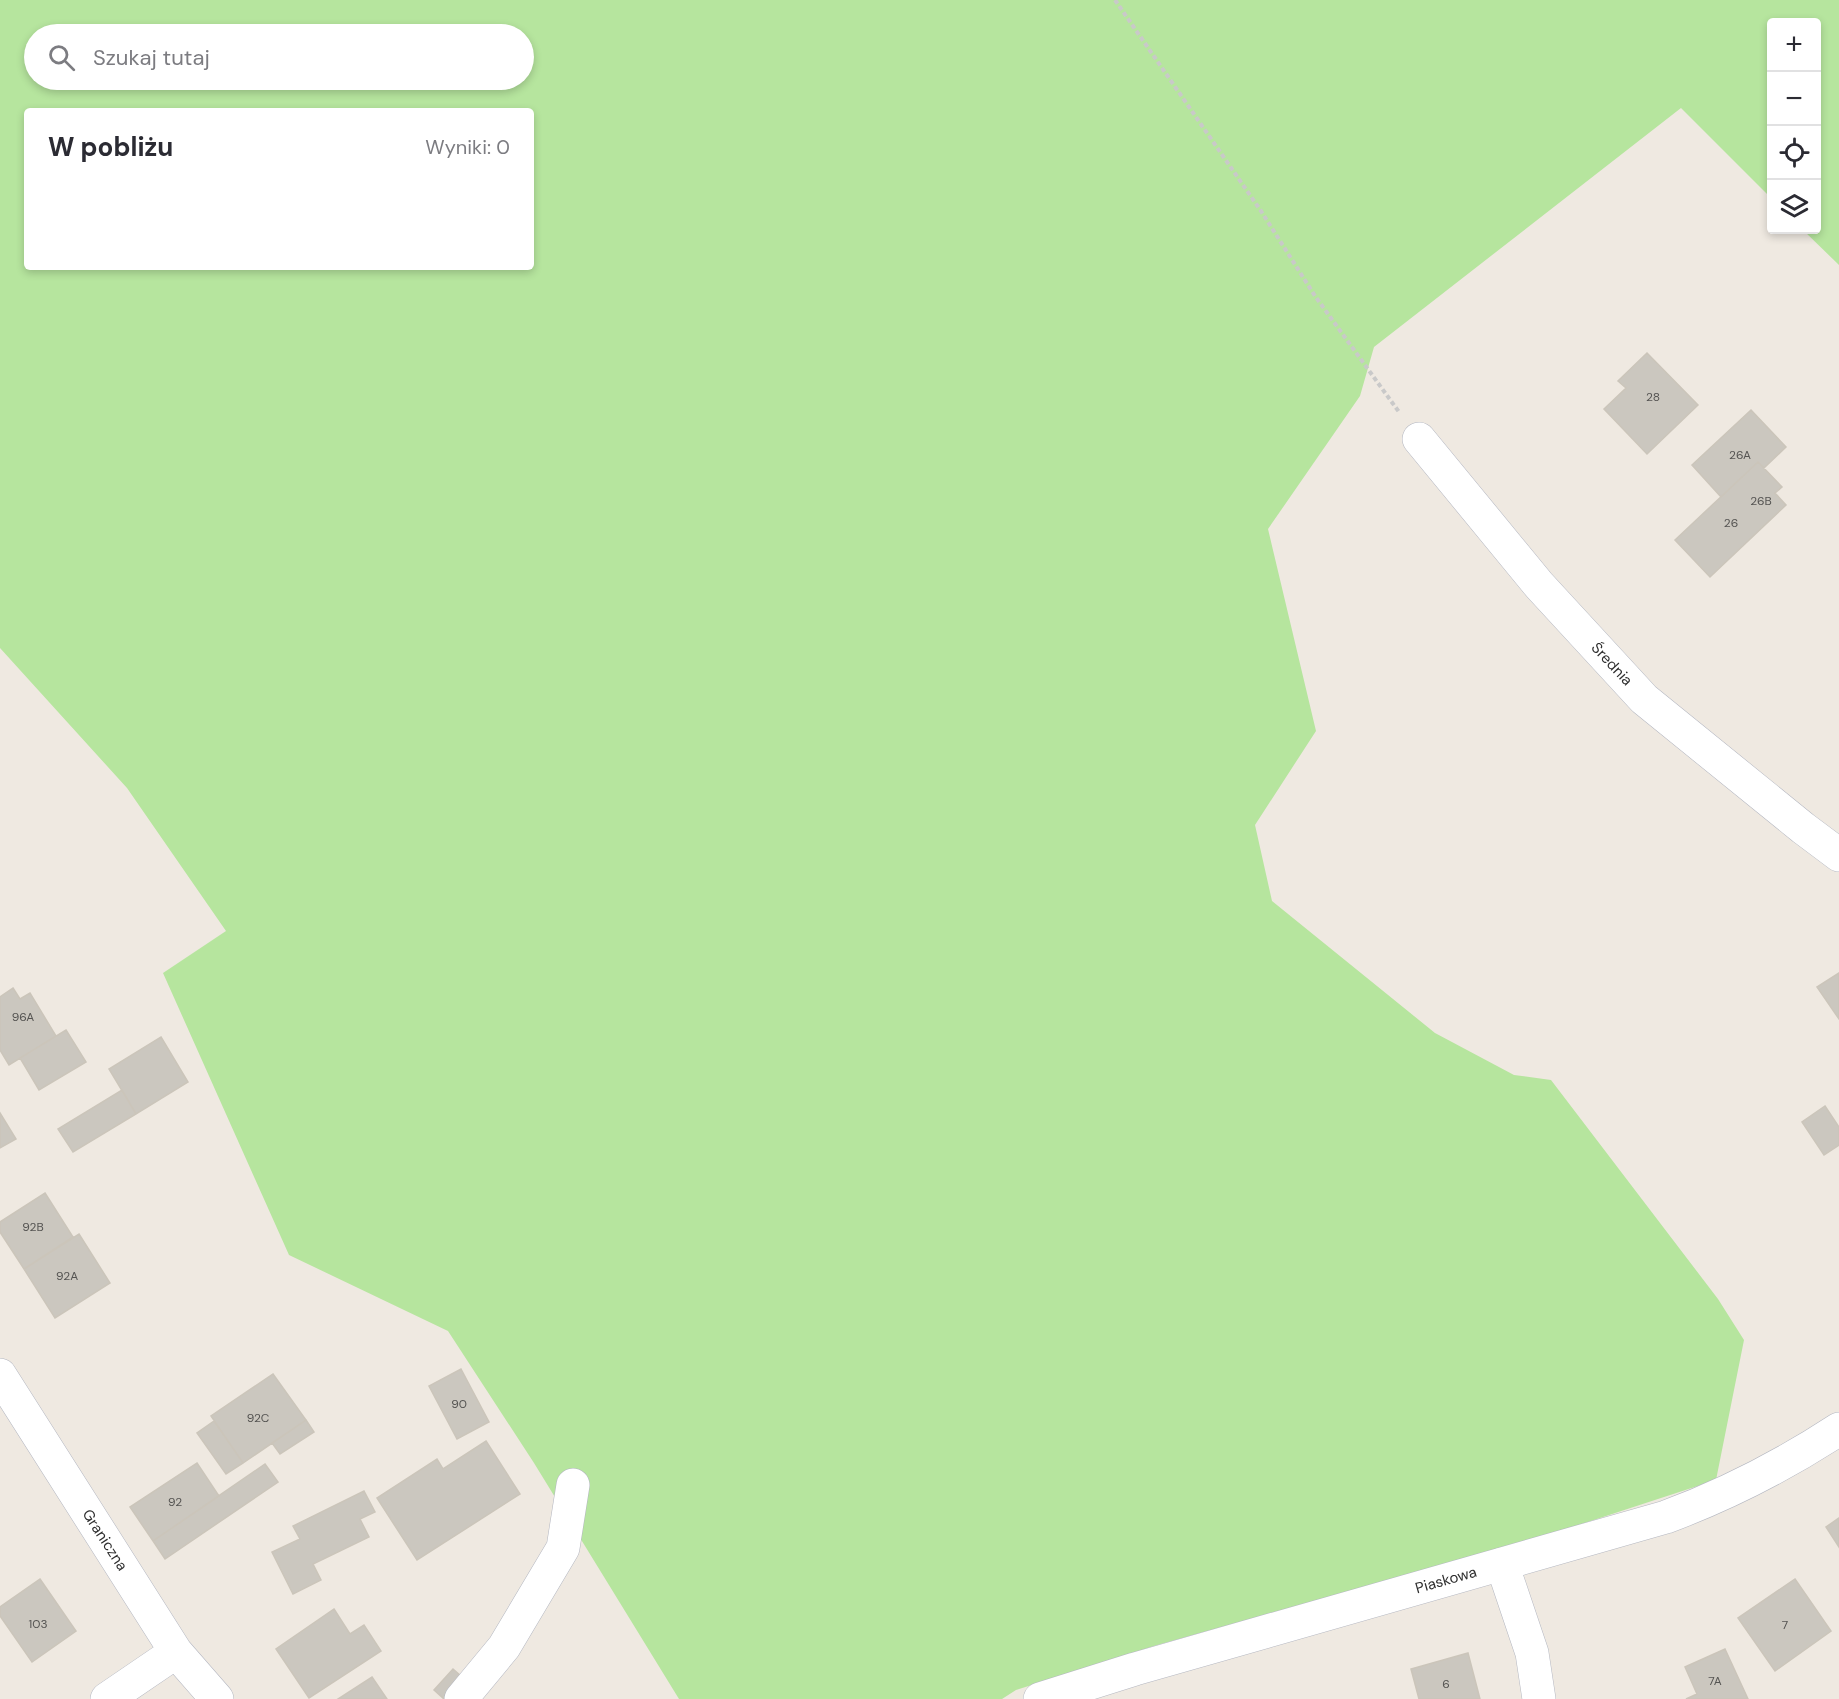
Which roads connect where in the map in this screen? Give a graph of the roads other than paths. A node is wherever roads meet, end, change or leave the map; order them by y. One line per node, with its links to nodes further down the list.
1 (1419, 439): 2 (street, Średnia)
2 (1839, 855)
3 (0, 1375): 7 (street, Graniczna)
4 (1839, 1429): 6 (street, Piaskowa)
5 (573, 1485): 10 (street)
6 (1502, 1564): 11 (street, Piaskowa); 12 (street)
7 (176, 1652): 8 (street); 9 (street, Graniczna)
8 (107, 1699)
9 (217, 1699)
10 (461, 1699)
11 (1040, 1699)
12 (1539, 1699)

